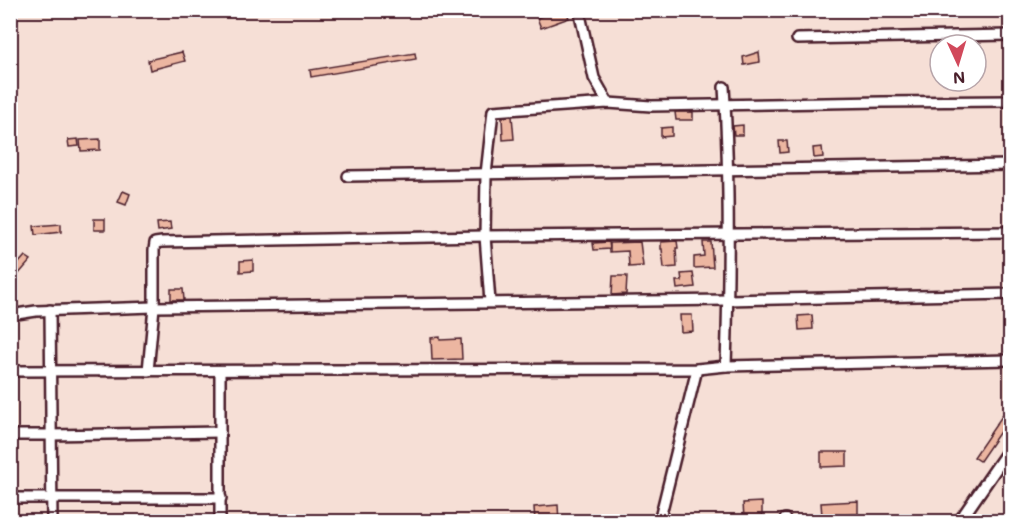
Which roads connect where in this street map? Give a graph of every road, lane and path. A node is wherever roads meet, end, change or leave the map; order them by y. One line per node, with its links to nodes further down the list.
1 (579, 10): 6 (street)
2 (1011, 35): 3 (street)
3 (797, 39)
4 (724, 87): 7 (street)
5 (1011, 101): 7 (street)
6 (608, 103): 7 (street); 10 (street)
7 (725, 106): 9 (street)
8 (1011, 165): 9 (street)
9 (727, 170): 10 (street); 13 (street)
10 (486, 174): 11 (street); 14 (street)
11 (348, 176)
12 (1011, 232): 13 (street)
13 (728, 234): 14 (street); 16 (street)
14 (485, 236): 17 (street); 18 (street)
15 (1011, 294): 16 (street)
16 (728, 300): 17 (street); 22 (street)
17 (490, 302): 18 (street)
18 (154, 307): 19 (street); 25 (street)
19 (50, 310): 20 (street); 27 (street)
20 (10, 315)
21 (1011, 360): 22 (street)
22 (726, 366): 23 (street)
23 (697, 369): 26 (street); 37 (street)
24 (10, 371): 27 (street)
25 (148, 371): 26 (street); 27 (street)
26 (220, 371): 28 (street)
27 (51, 372): 30 (street)
28 (220, 432): 30 (street); 34 (street)
29 (10, 435): 30 (street)
30 (51, 435): 33 (street)
31 (1011, 448): 38 (street)
32 (10, 498): 33 (street)
33 (52, 498): 34 (street); 35 (street)
34 (221, 498): 36 (street)
35 (52, 522)
36 (220, 522)
37 (659, 522)
38 (959, 522)

